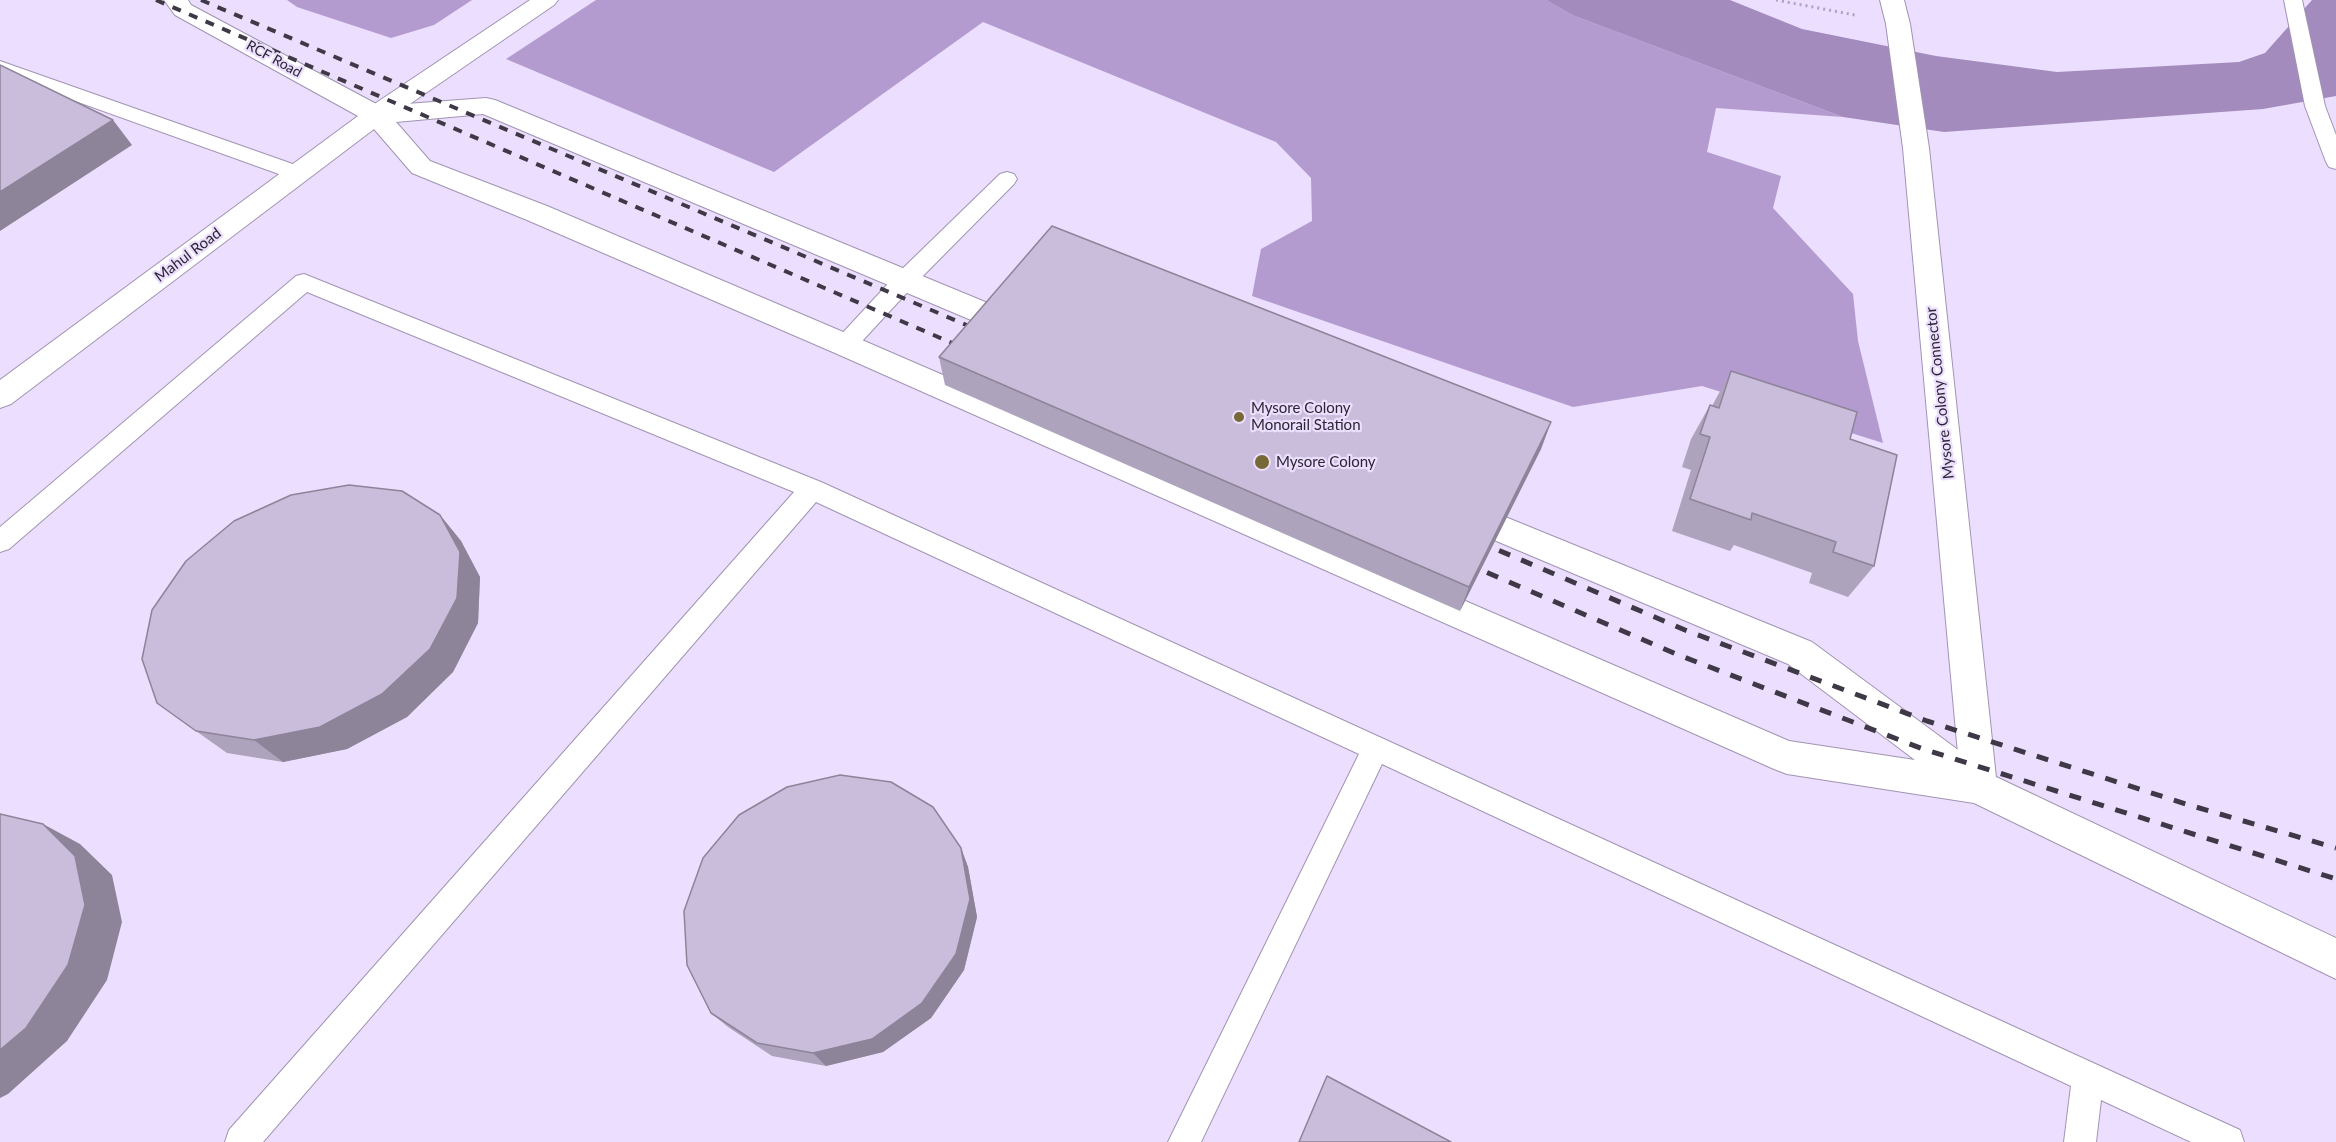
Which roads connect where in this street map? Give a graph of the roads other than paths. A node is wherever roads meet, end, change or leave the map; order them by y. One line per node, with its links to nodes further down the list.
1 (176, 0): 6 (main road, RCF Road)
2 (546, 0): 6 (main road, Mahul Road)
3 (2292, 0): 7 (lane)
4 (1895, 12): 18 (main road, Mysore Colony Connector)
5 (0, 67): 8 (lane)
6 (376, 115): 8 (main road, Mahul Road); 10 (main road); 12 (main road)
7 (2336, 162)
8 (297, 173): 13 (main road, Mahul Road)
9 (1007, 179): 10 (lane)
10 (905, 280): 11 (main road); 12 (lane)
11 (1049, 340)
12 (845, 345): 18 (main road)
13 (0, 396)
14 (812, 489): 16 (lane); 17 (lane); 21 (lane)
15 (1435, 501): 18 (main road)
16 (0, 542)
17 (1376, 748): 20 (lane); 22 (lane)
18 (1979, 786): 19 (main road)
19 (2336, 959)
20 (2088, 1077): 23 (lane); 24 (lane)
21 (241, 1142)
22 (1184, 1142)
23 (2080, 1142)
24 (2228, 1142)

